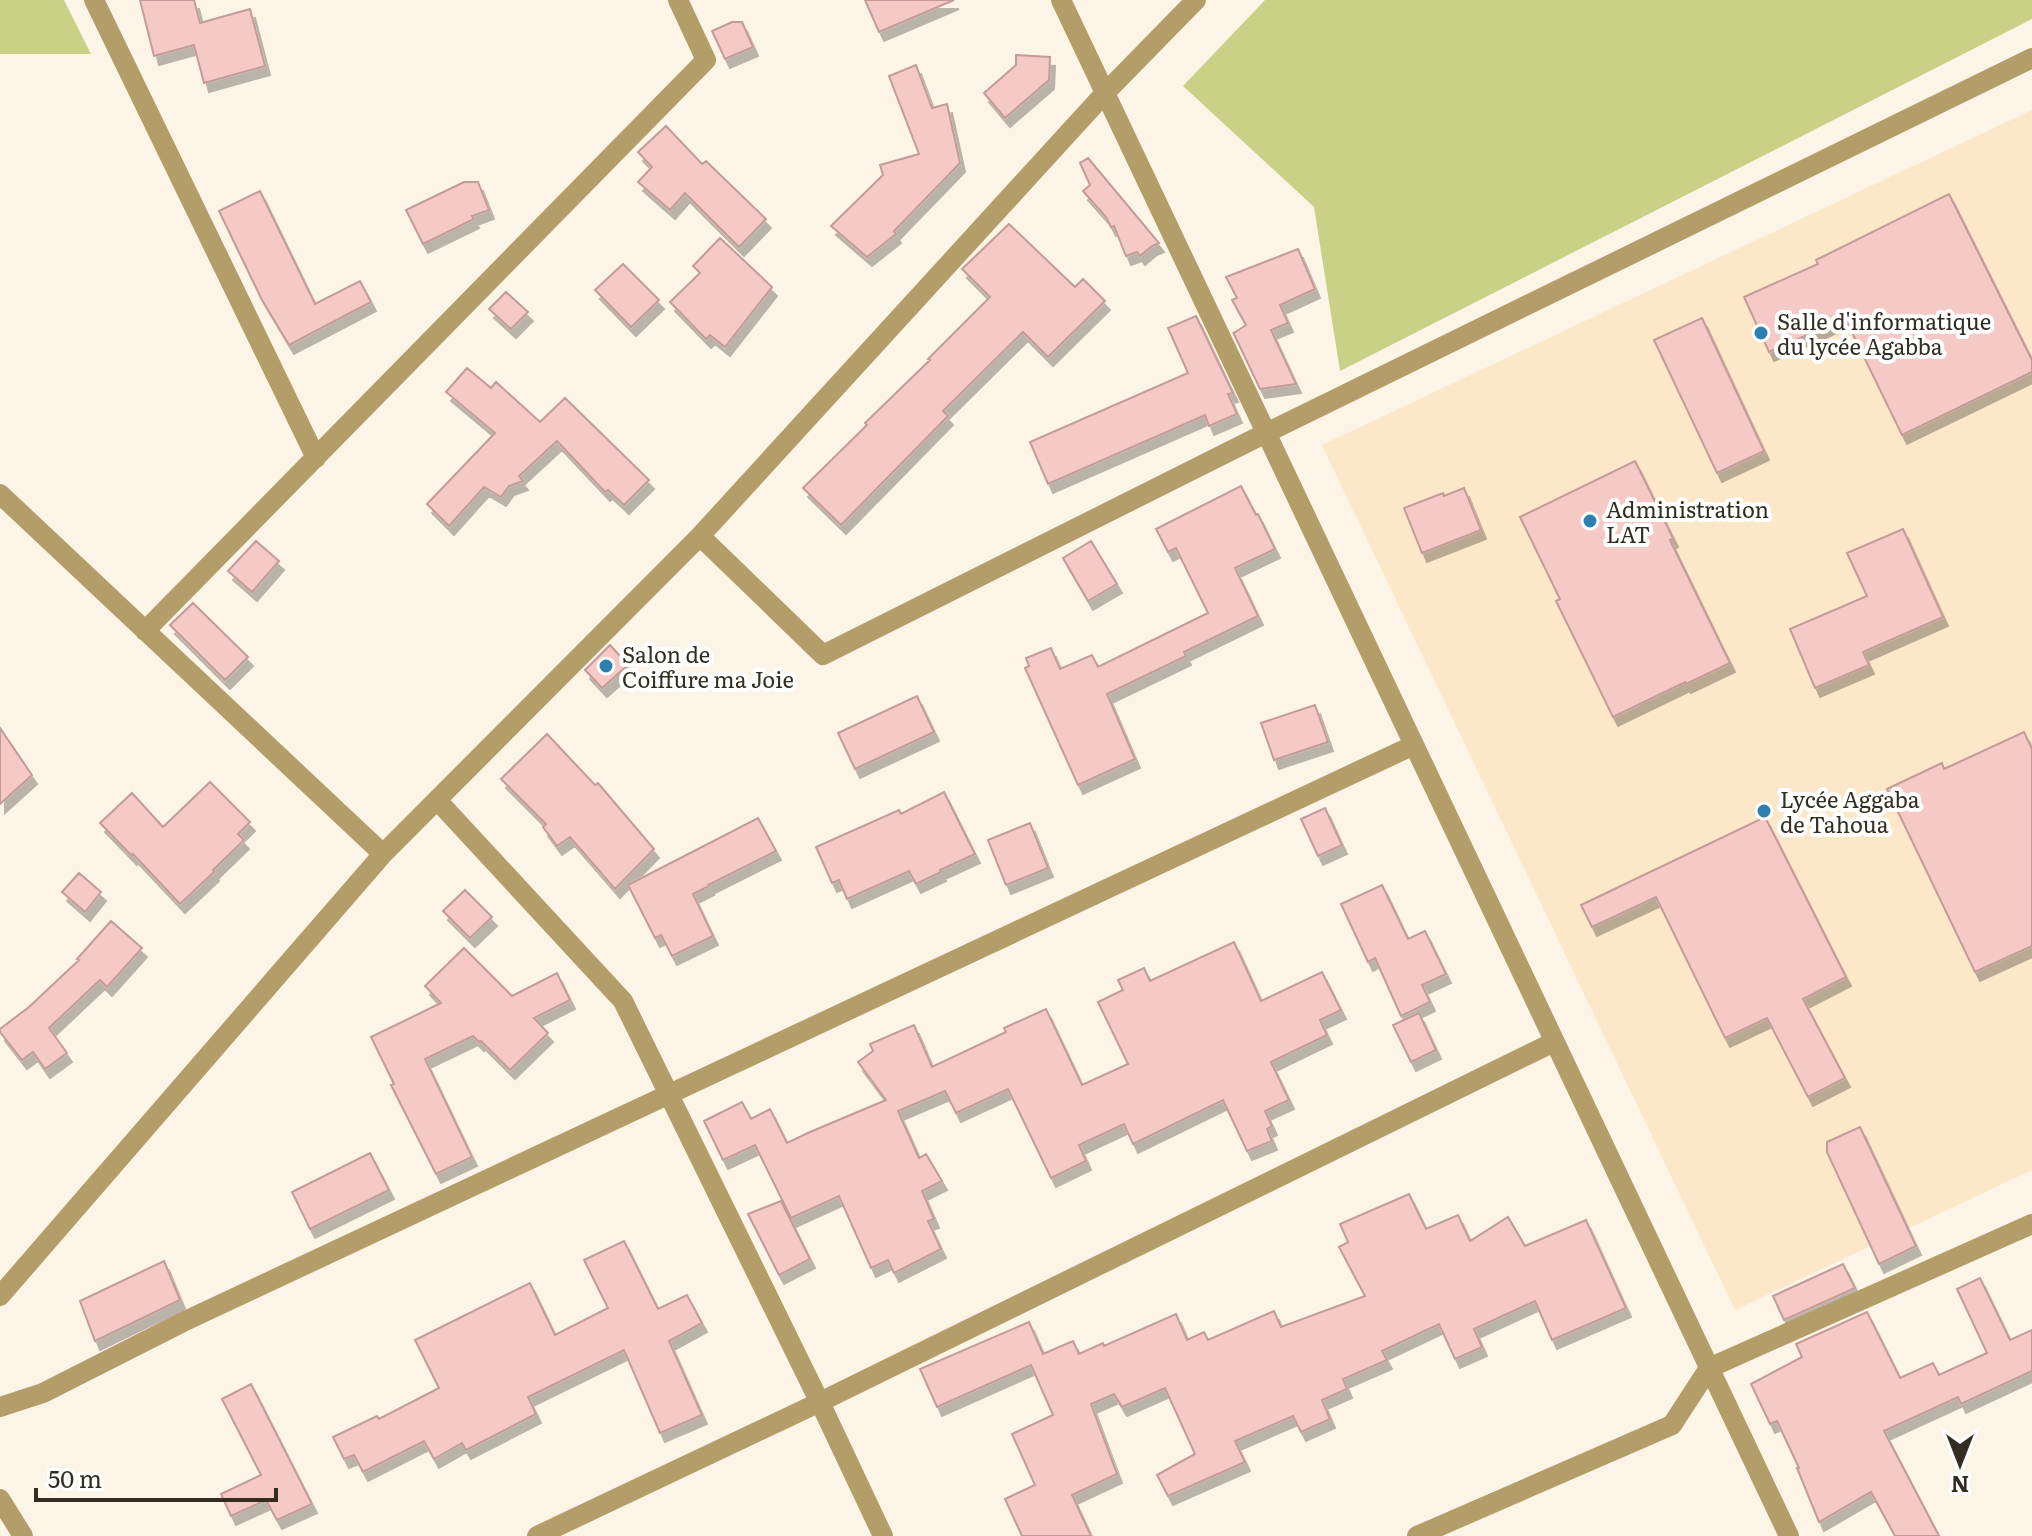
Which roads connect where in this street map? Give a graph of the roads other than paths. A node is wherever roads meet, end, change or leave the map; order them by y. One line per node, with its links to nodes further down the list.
1 (94, 0): 8 (street)
2 (678, 0): 8 (street)
3 (1061, 0): 6 (street)
4 (1196, 0): 6 (street)
5 (2032, 58): 7 (street)
6 (1105, 93): 7 (street); 10 (street)
7 (1266, 433): 10 (street); 12 (street)
8 (316, 458): 11 (street)
9 (0, 494): 11 (street)
10 (700, 536): 13 (street)
11 (145, 631): 14 (street)
12 (1414, 745): 15 (street); 16 (street)
13 (437, 800): 14 (street); 16 (street)
14 (383, 854): 18 (street)
15 (1554, 1042): 19 (street); 20 (street)
16 (668, 1093): 20 (street); 21 (street)
17 (2032, 1224): 19 (street)
18 (0, 1296)
19 (1709, 1368): 26 (street); 27 (street)
20 (820, 1402): 24 (street); 25 (street)
21 (0, 1407)
22 (0, 1499): 23 (street)
23 (23, 1536)
24 (537, 1536)
25 (883, 1536)
26 (1417, 1536)
27 (1789, 1536)

